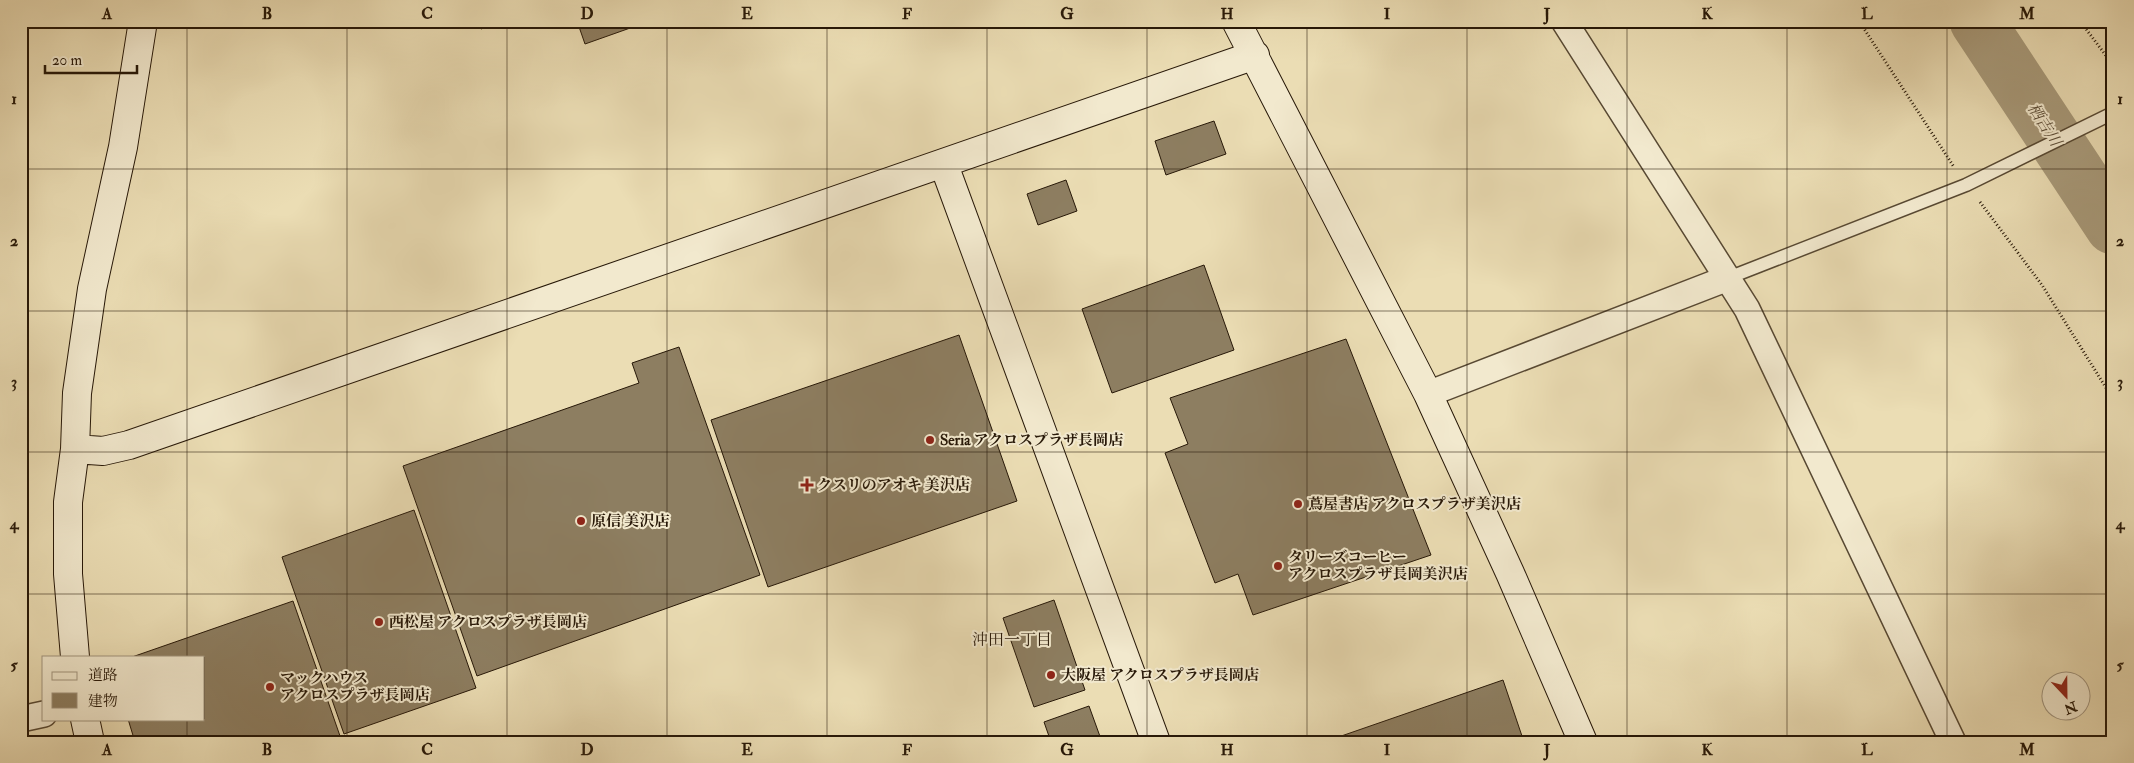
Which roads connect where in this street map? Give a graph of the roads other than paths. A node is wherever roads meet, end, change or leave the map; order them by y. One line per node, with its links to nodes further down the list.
1 (143, 21): 9 (street)
2 (1236, 21): 4 (street)
3 (1564, 21): 7 (street)
4 (1256, 55): 6 (street); 8 (street)
5 (2113, 113): 7 (lane)
6 (944, 164): 9 (street); 15 (street)
7 (1728, 278): 8 (street); 17 (street)
8 (1428, 394): 16 (street)
9 (75, 449): 10 (street)
10 (75, 656)
11 (42, 714): 12 (street)
12 (21, 719)
13 (85, 720): 14 (street)
14 (90, 742)
15 (1156, 742)
16 (1583, 742)
17 (1953, 742)

